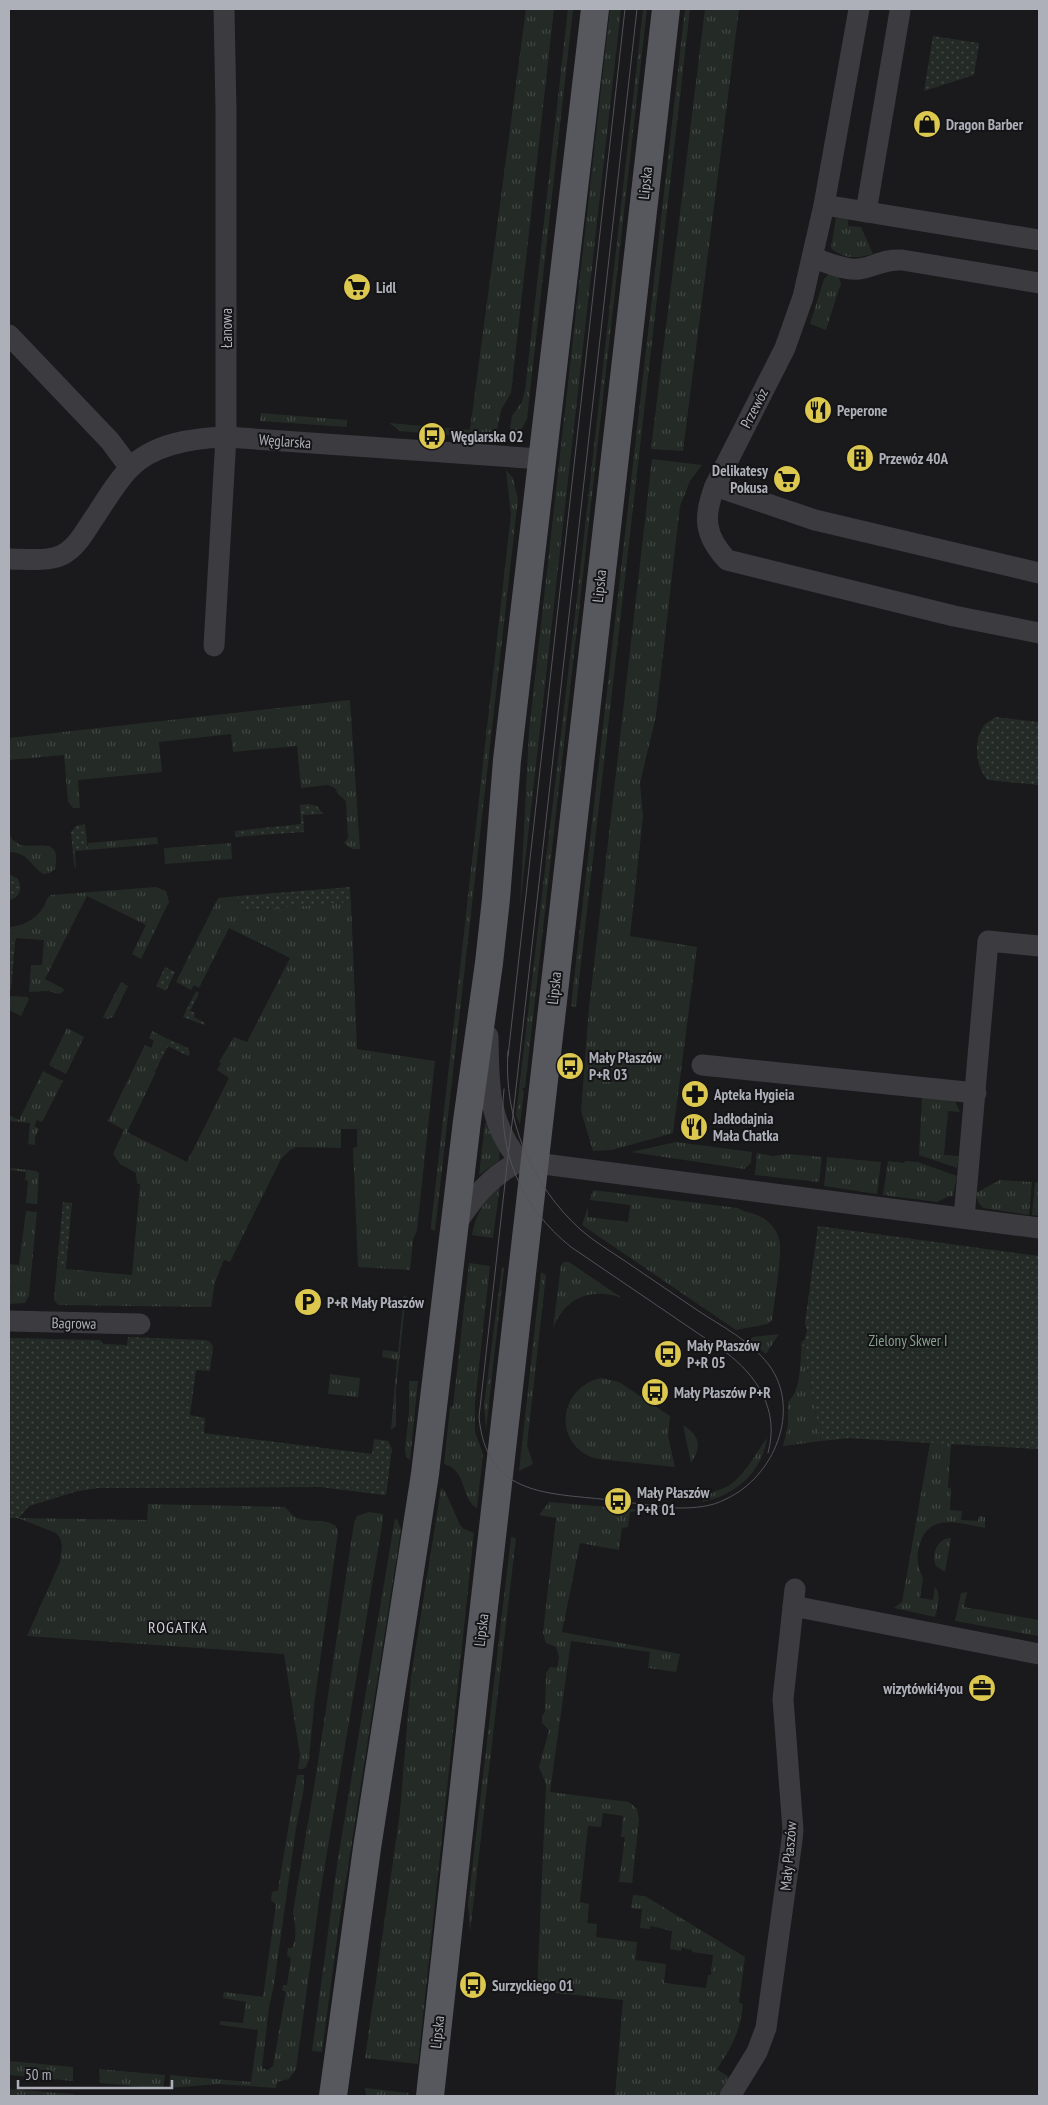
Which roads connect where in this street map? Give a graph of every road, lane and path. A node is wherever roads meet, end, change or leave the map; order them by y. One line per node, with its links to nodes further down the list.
1 (224, 9): 12 (street, Łanowa)
2 (595, 9): 13 (main road)
3 (666, 9): 24 (main road, Lipska)
4 (859, 9): 6 (street, Przewóz)
5 (900, 11): 7 (street)
6 (824, 205): 7 (street); 9 (street, Przewóz)
7 (866, 212): 8 (street)
8 (1039, 240)
9 (813, 258): 10 (street); 15 (street, Przewóz)
10 (1039, 283)
11 (9, 335): 14 (street)
12 (226, 436): 13 (street, Węglarska); 14 (street, Węglarska); 19 (street, Łanowa)
13 (541, 459): 21 (main road)
14 (130, 468): 16 (street, Węglarska)
15 (715, 486): 17 (street); 18 (street, Przewóz)
16 (9, 559)
17 (1039, 573)
18 (1036, 636)
19 (214, 646)
20 (1039, 946): 23 (street)
21 (489, 963): 24 (street); 26 (main road)
22 (702, 1065): 23 (street)
23 (976, 1092): 25 (street)
24 (528, 1162): 25 (street); 26 (street); 32 (main road, Lipska)
25 (964, 1218): 27 (street)
26 (454, 1226): 31 (main road)
27 (1039, 1228)
28 (9, 1321): 29 (street, Bagrowa)
29 (140, 1324)
30 (1039, 1654): 33 (street, Mały Płaszów)
31 (333, 2096)
32 (430, 2096)
33 (730, 2096)

